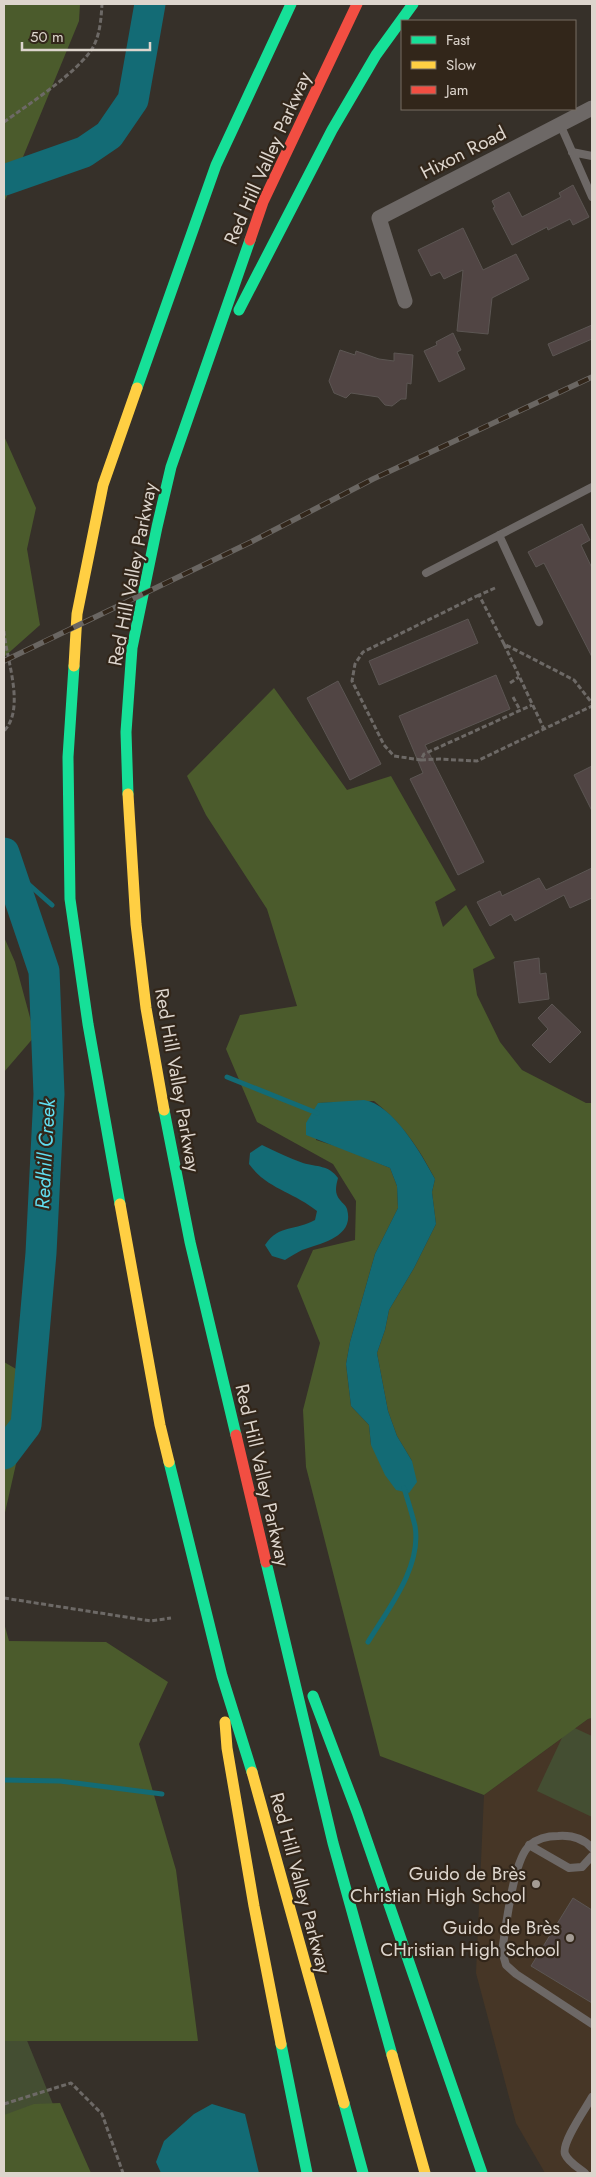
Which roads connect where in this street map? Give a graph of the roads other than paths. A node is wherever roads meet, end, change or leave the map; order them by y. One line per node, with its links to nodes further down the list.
1 (291, 4): 18 (highway, Red Hill Valley Parkway)
2 (357, 4): 12 (highway, Red Hill Valley Parkway)
3 (413, 4): 5 (highway)
4 (401, 20): 12 (highway)
5 (401, 20)
6 (592, 108): 7 (street, Hixon Road)
7 (560, 124): 8 (lane); 11 (street, Hixon Road)
8 (572, 152): 9 (lane); 10 (lane)
9 (592, 156)
10 (592, 197)
11 (405, 301)
12 (212, 342): 17 (highway, Red Hill Valley Parkway)
13 (592, 488): 14 (lane)
14 (500, 535): 15 (lane); 16 (lane)
15 (426, 573)
16 (539, 622)
17 (271, 1586): 26 (highway, Red Hill Valley Parkway); 27 (highway)
18 (222, 1676): 24 (highway); 25 (highway, Red Hill Valley Parkway)
19 (529, 1846): 20 (lane); 21 (lane); 22 (lane)
20 (591, 1846)
21 (592, 1856)
22 (592, 2024)
23 (592, 2097): 28 (lane)
24 (306, 2173)
25 (363, 2173)
26 (426, 2173)
27 (482, 2173)
28 (585, 2173)

